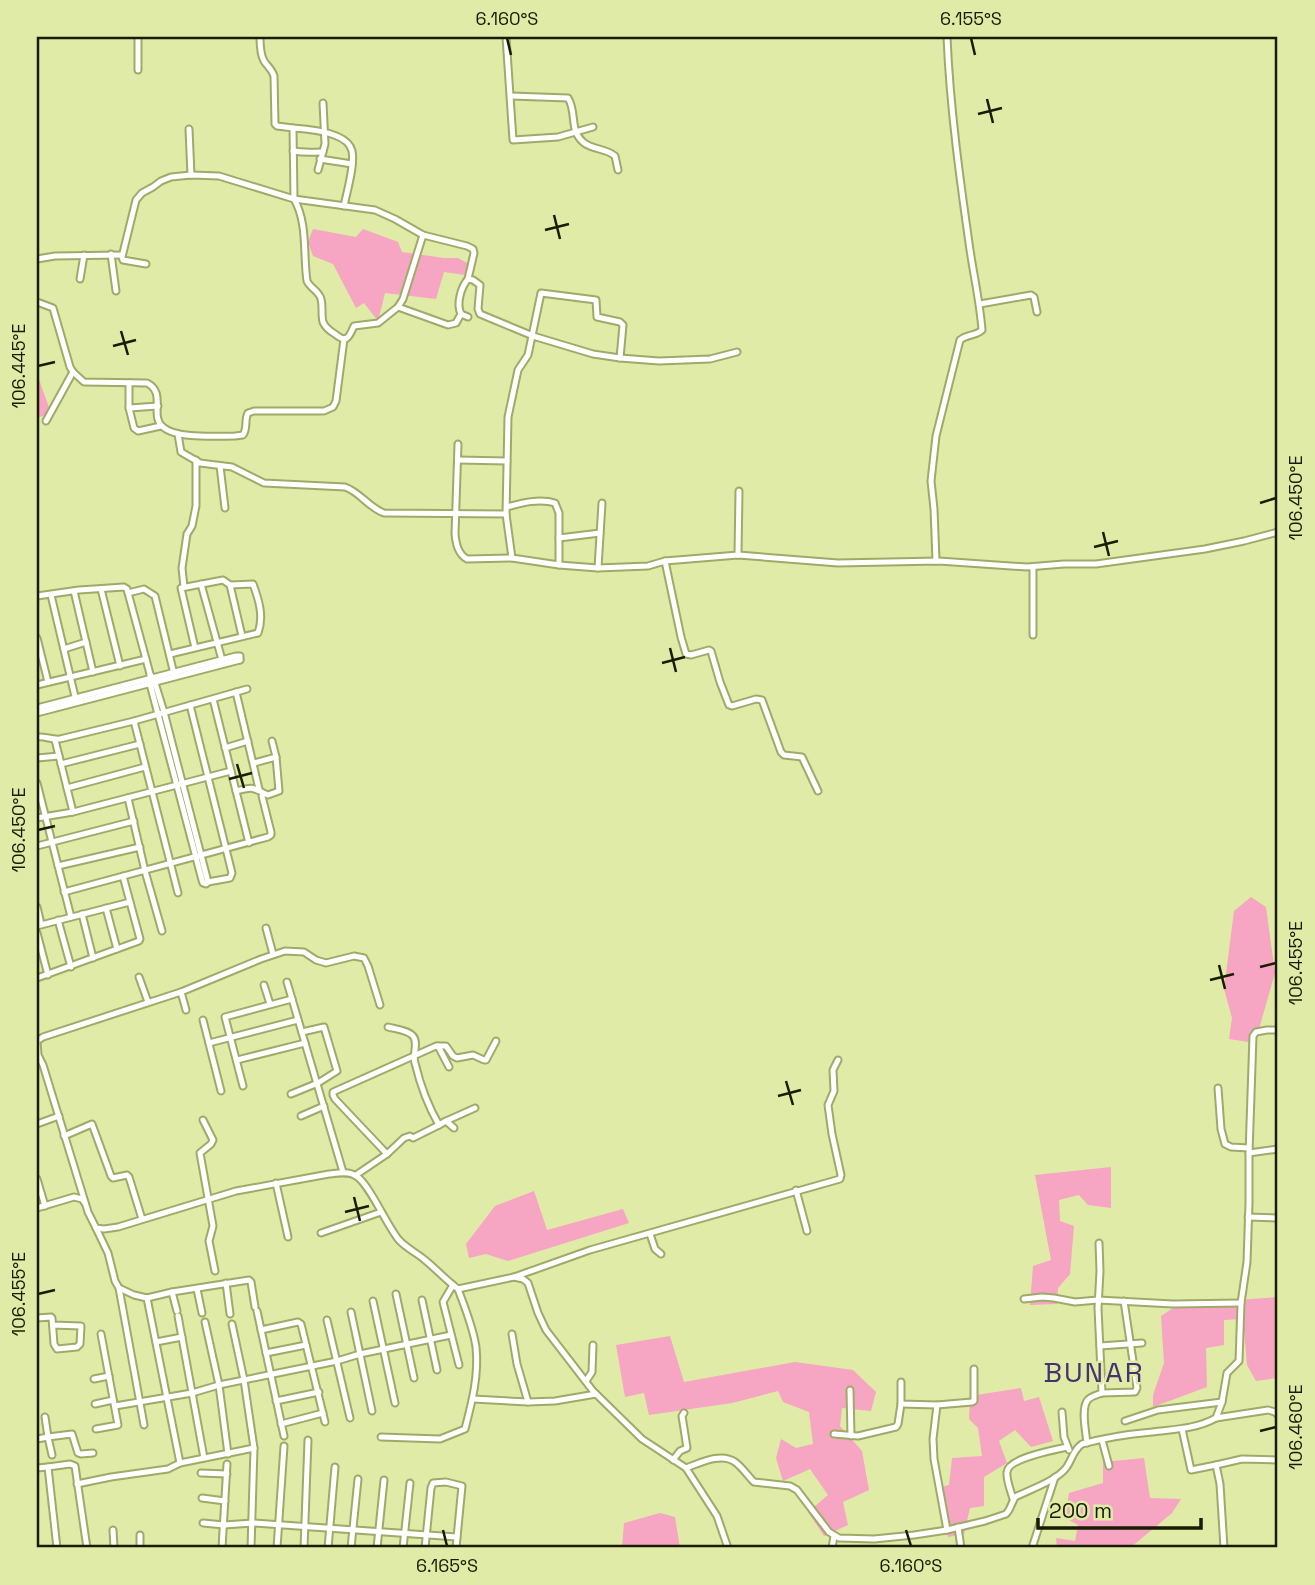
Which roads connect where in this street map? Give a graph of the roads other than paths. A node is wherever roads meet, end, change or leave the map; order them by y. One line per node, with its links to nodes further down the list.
1 (138, 37): 5 (street)
2 (260, 37): 10 (street)
3 (506, 37): 6 (street)
4 (947, 37): 31 (street)
5 (138, 71)
6 (511, 96): 12 (street); 12 (street)
7 (323, 103): 11 (street)
8 (593, 127): 12 (street)
9 (189, 128): 18 (street)
10 (293, 128): 11 (street); 13 (street)
11 (324, 131): 14 (street); 15 (street)
12 (575, 132): 17 (street)
13 (293, 151): 14 (street); 19 (street)
14 (322, 156): 15 (street); 16 (street)
15 (352, 164): 20 (street)
16 (318, 170)
17 (618, 170)
18 (191, 175): 19 (street); 24 (street)
19 (294, 199): 20 (street); 35 (street)
20 (344, 206): 21 (street)
21 (424, 235): 28 (street); 32 (street)
22 (111, 254): 23 (street); 24 (street); 29 (street)
23 (84, 255): 25 (street); 27 (street)
24 (121, 255): 26 (street)
25 (37, 259)
26 (146, 264)
27 (80, 279)
28 (468, 279): 32 (street); 34 (street)
29 (116, 290)
30 (37, 302): 38 (street)
31 (980, 304): 33 (street); 61 (street)
32 (397, 307): 35 (street)
33 (1037, 312)
34 (533, 336): 37 (street); 37 (street); 48 (street)
35 (344, 339): 44 (street)
36 (737, 352): 37 (street)
37 (620, 358)
38 (73, 372): 39 (street); 42 (street)
39 (129, 383): 40 (street); 41 (street)
40 (158, 407): 41 (street); 43 (street)
41 (129, 408): 43 (street)
42 (46, 421)
43 (161, 426): 44 (street)
44 (178, 434): 46 (street)
45 (458, 444): 47 (street)
46 (196, 460): 49 (street); 67 (street)
47 (458, 460): 48 (street); 54 (street)
48 (507, 461): 53 (street)
49 (220, 466): 52 (street); 54 (street)
50 (739, 491): 58 (street)
51 (603, 503): 56 (street)
52 (225, 508)
53 (507, 510): 54 (street); 57 (street); 59 (street)
54 (455, 513): 59 (street)
55 (1278, 532): 63 (street)
56 (600, 533): 57 (street); 64 (street)
57 (559, 538): 62 (street)
58 (738, 555): 60 (street); 61 (street)
59 (512, 558): 62 (street)
60 (665, 561): 64 (street); 117 (street)
61 (936, 561): 63 (street)
62 (559, 565): 64 (street)
63 (1032, 567): 73 (street)
64 (598, 568)
65 (201, 584): 66 (street); 67 (street); 77 (street)
66 (230, 585): 74 (street); 74 (street)
67 (184, 587): 78 (street)
68 (102, 589): 69 (street); 70 (street); 83 (street)
69 (74, 591): 71 (street); 76 (street)
70 (128, 593): 80 (street); 81 (street)
71 (51, 595): 72 (street); 79 (street)
72 (37, 596)
73 (1033, 635)
74 (242, 636): 77 (street)
75 (37, 638): 88 (street)
76 (86, 642): 79 (street); 84 (street)
77 (218, 642): 78 (street); 82 (street)
78 (195, 648): 80 (street)
79 (64, 649): 86 (street)
80 (170, 654): 85 (street)
81 (146, 659): 83 (street); 87 (street)
82 (222, 660): 85 (street); 87 (street)
83 (120, 666): 84 (street)
84 (93, 672): 86 (street)
85 (174, 674): 87 (street)
86 (71, 677): 88 (street); 93 (street)
87 (152, 680): 93 (street); 96 (street)
88 (48, 682): 89 (street)
89 (37, 685)
90 (247, 689): 91 (street)
91 (236, 692): 92 (street); 100 (street)
92 (213, 699): 94 (street); 103 (street)
93 (76, 700): 95 (street)
94 (190, 705): 96 (street); 111 (street)
95 (37, 710)
96 (161, 713): 97 (street); 113 (street)
97 (134, 721): 99 (street); 102 (street)
98 (37, 737): 99 (street)
99 (55, 740): 104 (street)
100 (248, 741): 103 (street); 107 (street)
101 (272, 741): 105 (street)
102 (140, 744): 108 (street); 109 (street)
103 (225, 748): 110 (street)
104 (59, 756): 106 (street); 108 (street)
105 (276, 757): 107 (street); 115 (street)
106 (37, 758)
107 (254, 763): 115 (street)
108 (61, 764): 114 (street)
109 (145, 767): 114 (street); 119 (street)
110 (231, 771): 111 (street); 116 (street)
111 (208, 777): 113 (street); 130 (street)
112 (37, 783): 118 (street)
113 (180, 784): 119 (street); 131 (street)
114 (67, 788): 122 (street)
115 (258, 789): 116 (street)
116 (236, 791): 127 (street)
117 (818, 791)
118 (38, 792): 123 (street)
119 (152, 792): 121 (street); 132 (street)
120 (262, 796): 127 (street)
121 (128, 798): 122 (street); 125 (street)
122 (73, 812): 123 (street)
123 (45, 817): 124 (street); 126 (street)
124 (37, 818)
125 (134, 821): 126 (street); 129 (street)
126 (52, 842): 128 (street); 133 (street)
127 (249, 843): 130 (street)
128 (37, 846)
129 (140, 846): 133 (street); 134 (street)
130 (226, 849): 131 (street); 131 (street)
131 (198, 857): 132 (street)
132 (171, 864): 134 (street); 137 (street)
133 (58, 866): 136 (street)
134 (145, 870): 135 (street); 146 (street)
135 (123, 876): 136 (street); 138 (street)
136 (64, 892): 142 (street)
137 (178, 893)
138 (130, 902): 140 (street); 148 (street)
139 (37, 906): 144 (street)
140 (106, 908): 141 (street); 148 (street)
141 (82, 914): 142 (street); 150 (street)
142 (71, 917): 143 (street)
143 (58, 920): 144 (street); 151 (street)
144 (39, 925)
145 (267, 928): 149 (street)
146 (162, 931)
147 (37, 933): 152 (street)
148 (117, 949): 150 (street)
149 (273, 954): 157 (street); 161 (street)
150 (93, 958): 151 (street)
151 (71, 967): 152 (street)
152 (48, 975): 154 (street)
153 (139, 977): 159 (street)
154 (37, 978)
155 (287, 982): 158 (street)
156 (264, 985): 160 (street)
157 (181, 992): 159 (street); 162 (street)
158 (292, 999): 160 (street); 164 (street)
159 (148, 1002): 173 (street)
160 (270, 1004): 168 (street)
161 (380, 1005)
162 (186, 1010)
163 (203, 1020): 171 (street)
164 (298, 1020): 167 (street); 168 (street)
165 (388, 1027): 174 (street)
166 (1278, 1030): 194 (street)
167 (302, 1032): 170 (street); 178 (street)
168 (230, 1038): 171 (street); 175 (street)
169 (496, 1041): 172 (street)
170 (305, 1042): 175 (street); 178 (street)
171 (209, 1043): 181 (street)
172 (438, 1046): 174 (street); 177 (street)
173 (37, 1054): 186 (street)
174 (413, 1057): 190 (street); 195 (street)
175 (237, 1060): 179 (street)
176 (838, 1060): 200 (street)
177 (449, 1067)
178 (318, 1083): 182 (street); 183 (street)
179 (243, 1086)
180 (1218, 1088): 194 (street)
181 (221, 1091)
182 (291, 1094)
183 (324, 1106): 185 (street); 196 (street)
184 (475, 1108): 188 (street)
185 (301, 1115)
186 (59, 1116): 189 (street); 192 (street)
187 (203, 1120): 201 (street)
188 (446, 1121): 190 (street); 191 (street)
189 (37, 1124)
190 (439, 1125): 195 (street)
191 (454, 1128)
192 (64, 1136): 202 (street); 208 (street)
193 (1278, 1149): 194 (street)
194 (1249, 1150): 206 (street)
195 (387, 1154): 197 (street)
196 (343, 1172): 197 (street); 199 (street)
197 (356, 1175): 205 (street)
198 (37, 1180): 203 (street)
199 (276, 1183): 201 (street); 213 (street)
200 (796, 1190): 210 (street); 212 (street)
201 (209, 1198): 208 (street); 216 (street)
202 (86, 1204): 203 (street); 209 (street)
203 (45, 1206): 204 (street)
204 (37, 1208)
205 (381, 1212): 211 (street); 219 (street)
206 (1248, 1217): 207 (street); 230 (street)
207 (1278, 1217)
208 (142, 1219): 209 (street)
209 (96, 1228): 220 (street)
210 (807, 1231)
211 (321, 1233)
212 (650, 1234): 215 (street); 217 (street)
213 (288, 1237)
214 (1099, 1243): 227 (street)
215 (661, 1254)
216 (215, 1271)
217 (514, 1277): 219 (street); 265 (street)
218 (226, 1283): 221 (street); 233 (street); 239 (street)
219 (456, 1287): 242 (street); 274 (street)
220 (119, 1288): 224 (street); 276 (street)
221 (197, 1289): 222 (street); 232 (street)
222 (172, 1292): 224 (street); 243 (street)
223 (396, 1294): 247 (street)
224 (147, 1297): 245 (street)
225 (422, 1300): 244 (street)
226 (1024, 1300): 227 (street)
227 (1098, 1300): 229 (street); 251 (street)
228 (373, 1301): 252 (street)
229 (1124, 1301): 230 (street); 248 (street)
230 (1241, 1303): 278 (street)
231 (351, 1312): 254 (street)
232 (202, 1313)
233 (230, 1314)
234 (37, 1318): 238 (street)
235 (327, 1321): 255 (street)
236 (205, 1322): 267 (street)
237 (232, 1324): 264 (street)
238 (53, 1325): 238 (street)
239 (261, 1330): 249 (street); 253 (street)
240 (101, 1334): 261 (street)
241 (512, 1334): 277 (street)
242 (451, 1335): 244 (street); 256 (street)
243 (182, 1337): 245 (street); 270 (street)
244 (430, 1339): 247 (street); 259 (street)
245 (156, 1342): 273 (street)
246 (1142, 1343): 248 (street)
247 (407, 1344): 252 (street); 263 (street)
248 (1131, 1344): 251 (street); 271 (street)
249 (306, 1345): 253 (street); 257 (street)
250 (593, 1345): 265 (street)
251 (1100, 1346): 271 (street)
252 (383, 1349): 254 (street); 280 (street)
253 (266, 1353): 260 (street)
254 (360, 1354): 255 (street); 284 (street)
255 (337, 1361): 257 (street); 290 (street)
256 (459, 1365)
257 (312, 1366): 260 (street); 269 (street)
258 (974, 1369): 283 (street)
259 (437, 1370)
260 (271, 1374): 264 (street); 275 (street)
261 (109, 1376): 262 (street); 279 (street)
262 (94, 1378)
263 (414, 1378)
264 (244, 1380): 267 (street); 309 (street)
265 (586, 1381): 272 (street)
266 (901, 1382): 282 (street)
267 (219, 1385): 270 (street); 311 (street)
268 (850, 1390): 300 (street)
269 (318, 1392): 275 (street); 286 (street)
270 (192, 1393): 273 (street); 314 (street)
271 (1102, 1393): 306 (street)
272 (596, 1394): 277 (street); 315 (street)
273 (166, 1397): 276 (street); 317 (street)
274 (473, 1399): 277 (street); 302 (street)
275 (276, 1401): 294 (street)
276 (140, 1402): 279 (street); 295 (street)
277 (528, 1402)
278 (1222, 1402): 291 (street); 292 (street)
279 (114, 1403): 281 (street); 296 (street)
280 (395, 1403)
281 (95, 1404)
282 (901, 1404): 283 (street); 300 (street)
283 (937, 1405): 344 (street)
284 (372, 1411)
285 (1062, 1412): 308 (street)
286 (323, 1413): 293 (street); 294 (street)
287 (684, 1413): 315 (street)
288 (1278, 1415): 291 (street)
289 (44, 1417): 301 (street)
290 (349, 1418)
291 (1216, 1418): 297 (street)
292 (1125, 1421)
293 (325, 1423)
294 (281, 1424): 299 (street)
295 (144, 1425)
296 (96, 1429)
297 (1182, 1429): 305 (street); 319 (street)
298 (834, 1434): 300 (street)
299 (284, 1436)
300 (851, 1436)
301 (48, 1437): 303 (street); 310 (street); 312 (street)
302 (382, 1437)
303 (37, 1438)
304 (308, 1440): 339 (street)
305 (1102, 1440): 306 (street); 320 (street)
306 (1087, 1443): 313 (street)
307 (284, 1446): 338 (street)
308 (1067, 1447): 313 (street); 333 (street)
309 (254, 1448): 311 (street); 336 (street)
310 (93, 1453)
311 (228, 1454): 314 (street)
312 (52, 1455)
313 (1072, 1456): 327 (street)
314 (204, 1458): 317 (street)
315 (673, 1460): 324 (street)
316 (1278, 1460): 319 (street)
317 (180, 1462): 331 (street)
318 (227, 1464): 326 (street)
319 (1216, 1465): 371 (street)
320 (1109, 1466)
321 (48, 1467): 323 (street); 331 (street); 352 (street)
322 (335, 1467): 341 (street)
323 (37, 1468)
324 (686, 1468): 349 (street); 366 (street)
325 (201, 1473): 326 (street)
326 (227, 1474): 334 (street)
327 (1055, 1478): 333 (street); 370 (street)
328 (358, 1479): 343 (street)
329 (384, 1480): 345 (street)
330 (410, 1483): 346 (street)
331 (77, 1484): 353 (street)
332 (202, 1498): 334 (street)
333 (1013, 1499): 340 (street)
334 (225, 1501): 337 (street)
335 (203, 1523): 337 (street)
336 (253, 1523): 337 (street); 338 (street); 357 (street)
337 (224, 1525): 356 (street)
338 (279, 1525): 339 (street); 358 (street)
339 (304, 1527): 341 (street); 359 (street)
340 (958, 1527): 344 (street); 369 (street)
341 (330, 1528): 343 (street); 360 (street)
342 (113, 1530): 354 (street)
343 (353, 1530): 345 (street); 361 (street)
344 (947, 1530): 351 (street)
345 (379, 1532): 346 (street); 362 (street)
346 (404, 1534): 348 (street); 363 (street)
347 (140, 1535): 355 (street)
348 (426, 1535): 350 (street); 350 (street); 364 (street)
349 (834, 1535): 351 (street); 367 (street)
350 (457, 1537): 365 (street)
351 (874, 1539): 368 (street)
352 (57, 1548)
353 (87, 1548)
354 (114, 1548)
355 (140, 1548)
356 (222, 1548)
357 (251, 1548)
358 (277, 1548)
359 (304, 1548)
360 (328, 1548)
361 (351, 1548)
362 (377, 1548)
363 (403, 1548)
364 (425, 1548)
365 (456, 1548)
366 (728, 1548)
367 (832, 1548)
368 (875, 1548)
369 (961, 1548)
370 (1032, 1548)
371 (1224, 1548)

